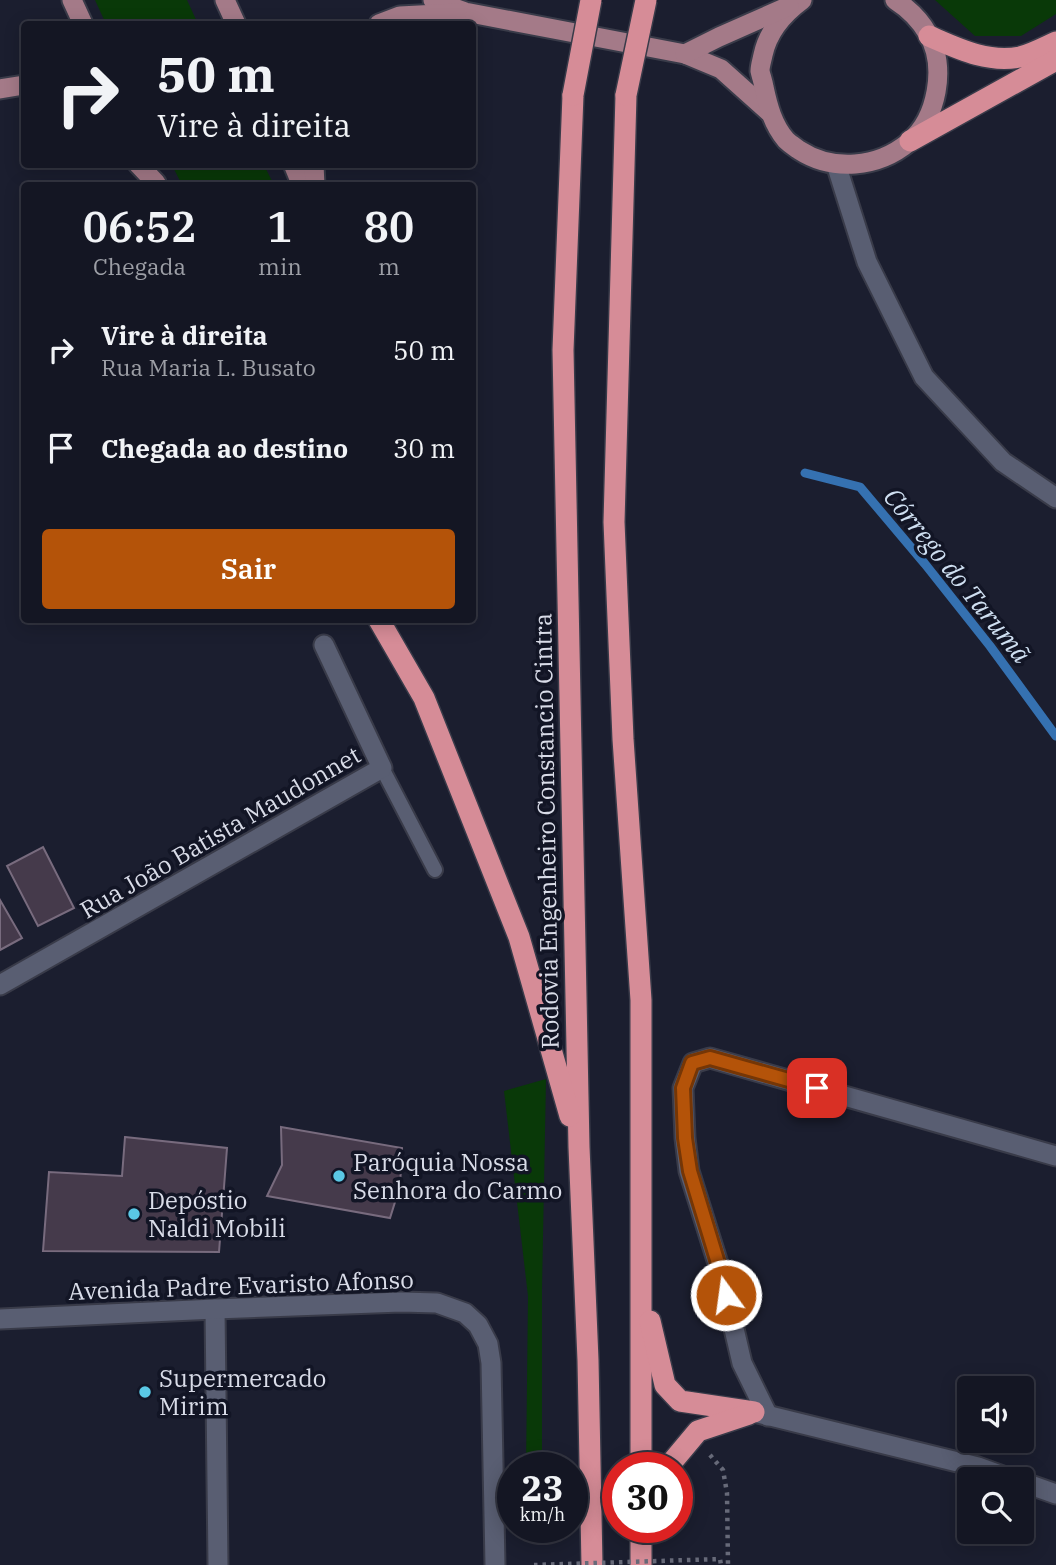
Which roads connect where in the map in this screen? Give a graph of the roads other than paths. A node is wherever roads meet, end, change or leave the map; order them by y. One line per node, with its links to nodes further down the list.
1 (72, 0): 9 (main road)
2 (225, 0): 10 (main road)
3 (433, 0): 8 (main road)
4 (592, 0): 29 (highway, Rodovia Engenheiro Constancio Cintra, bridge)
5 (647, 0): 31 (highway, bridge)
6 (802, 0): 14 (main road); 18 (main road)
7 (895, 0): 12 (main road)
8 (465, 12): 11 (main road); 14 (main road)
9 (82, 21)
10 (235, 21)
11 (387, 21)
12 (929, 36): 13 (highway); 19 (main road)
13 (1056, 42)
14 (685, 54): 18 (main road)
15 (1056, 60): 19 (highway)
16 (21, 86): 17 (main road)
17 (0, 89)
18 (769, 112): 20 (main road)
19 (910, 141): 20 (main road)
20 (836, 164): 23 (street)
21 (142, 168): 22 (main road)
22 (154, 182)
23 (1056, 498)
24 (381, 623): 29 (highway)
25 (324, 645): 26 (street, Rua João Batista Maudonnet)
26 (382, 768): 27 (lane); 28 (street, Rua João Batista Maudonnet)
27 (435, 870)
28 (0, 985)
29 (579, 1147): 42 (highway, Rodovia Engenheiro Constancio Cintra)
30 (1056, 1156): 34 (street)
31 (641, 1232): 34 (highway); 35 (highway)
32 (215, 1308): 33 (street, Avenida Padre Evaristo Afonso); 40 (street); 41 (street, Avenida Padre Evaristo Afonso)
33 (0, 1319)
34 (761, 1414): 36 (highway); 37 (street)
35 (641, 1452)
36 (680, 1452)
37 (974, 1467)
38 (1034, 1486): 39 (street)
39 (1056, 1494)
40 (218, 1565)
41 (495, 1565)
42 (592, 1565)

